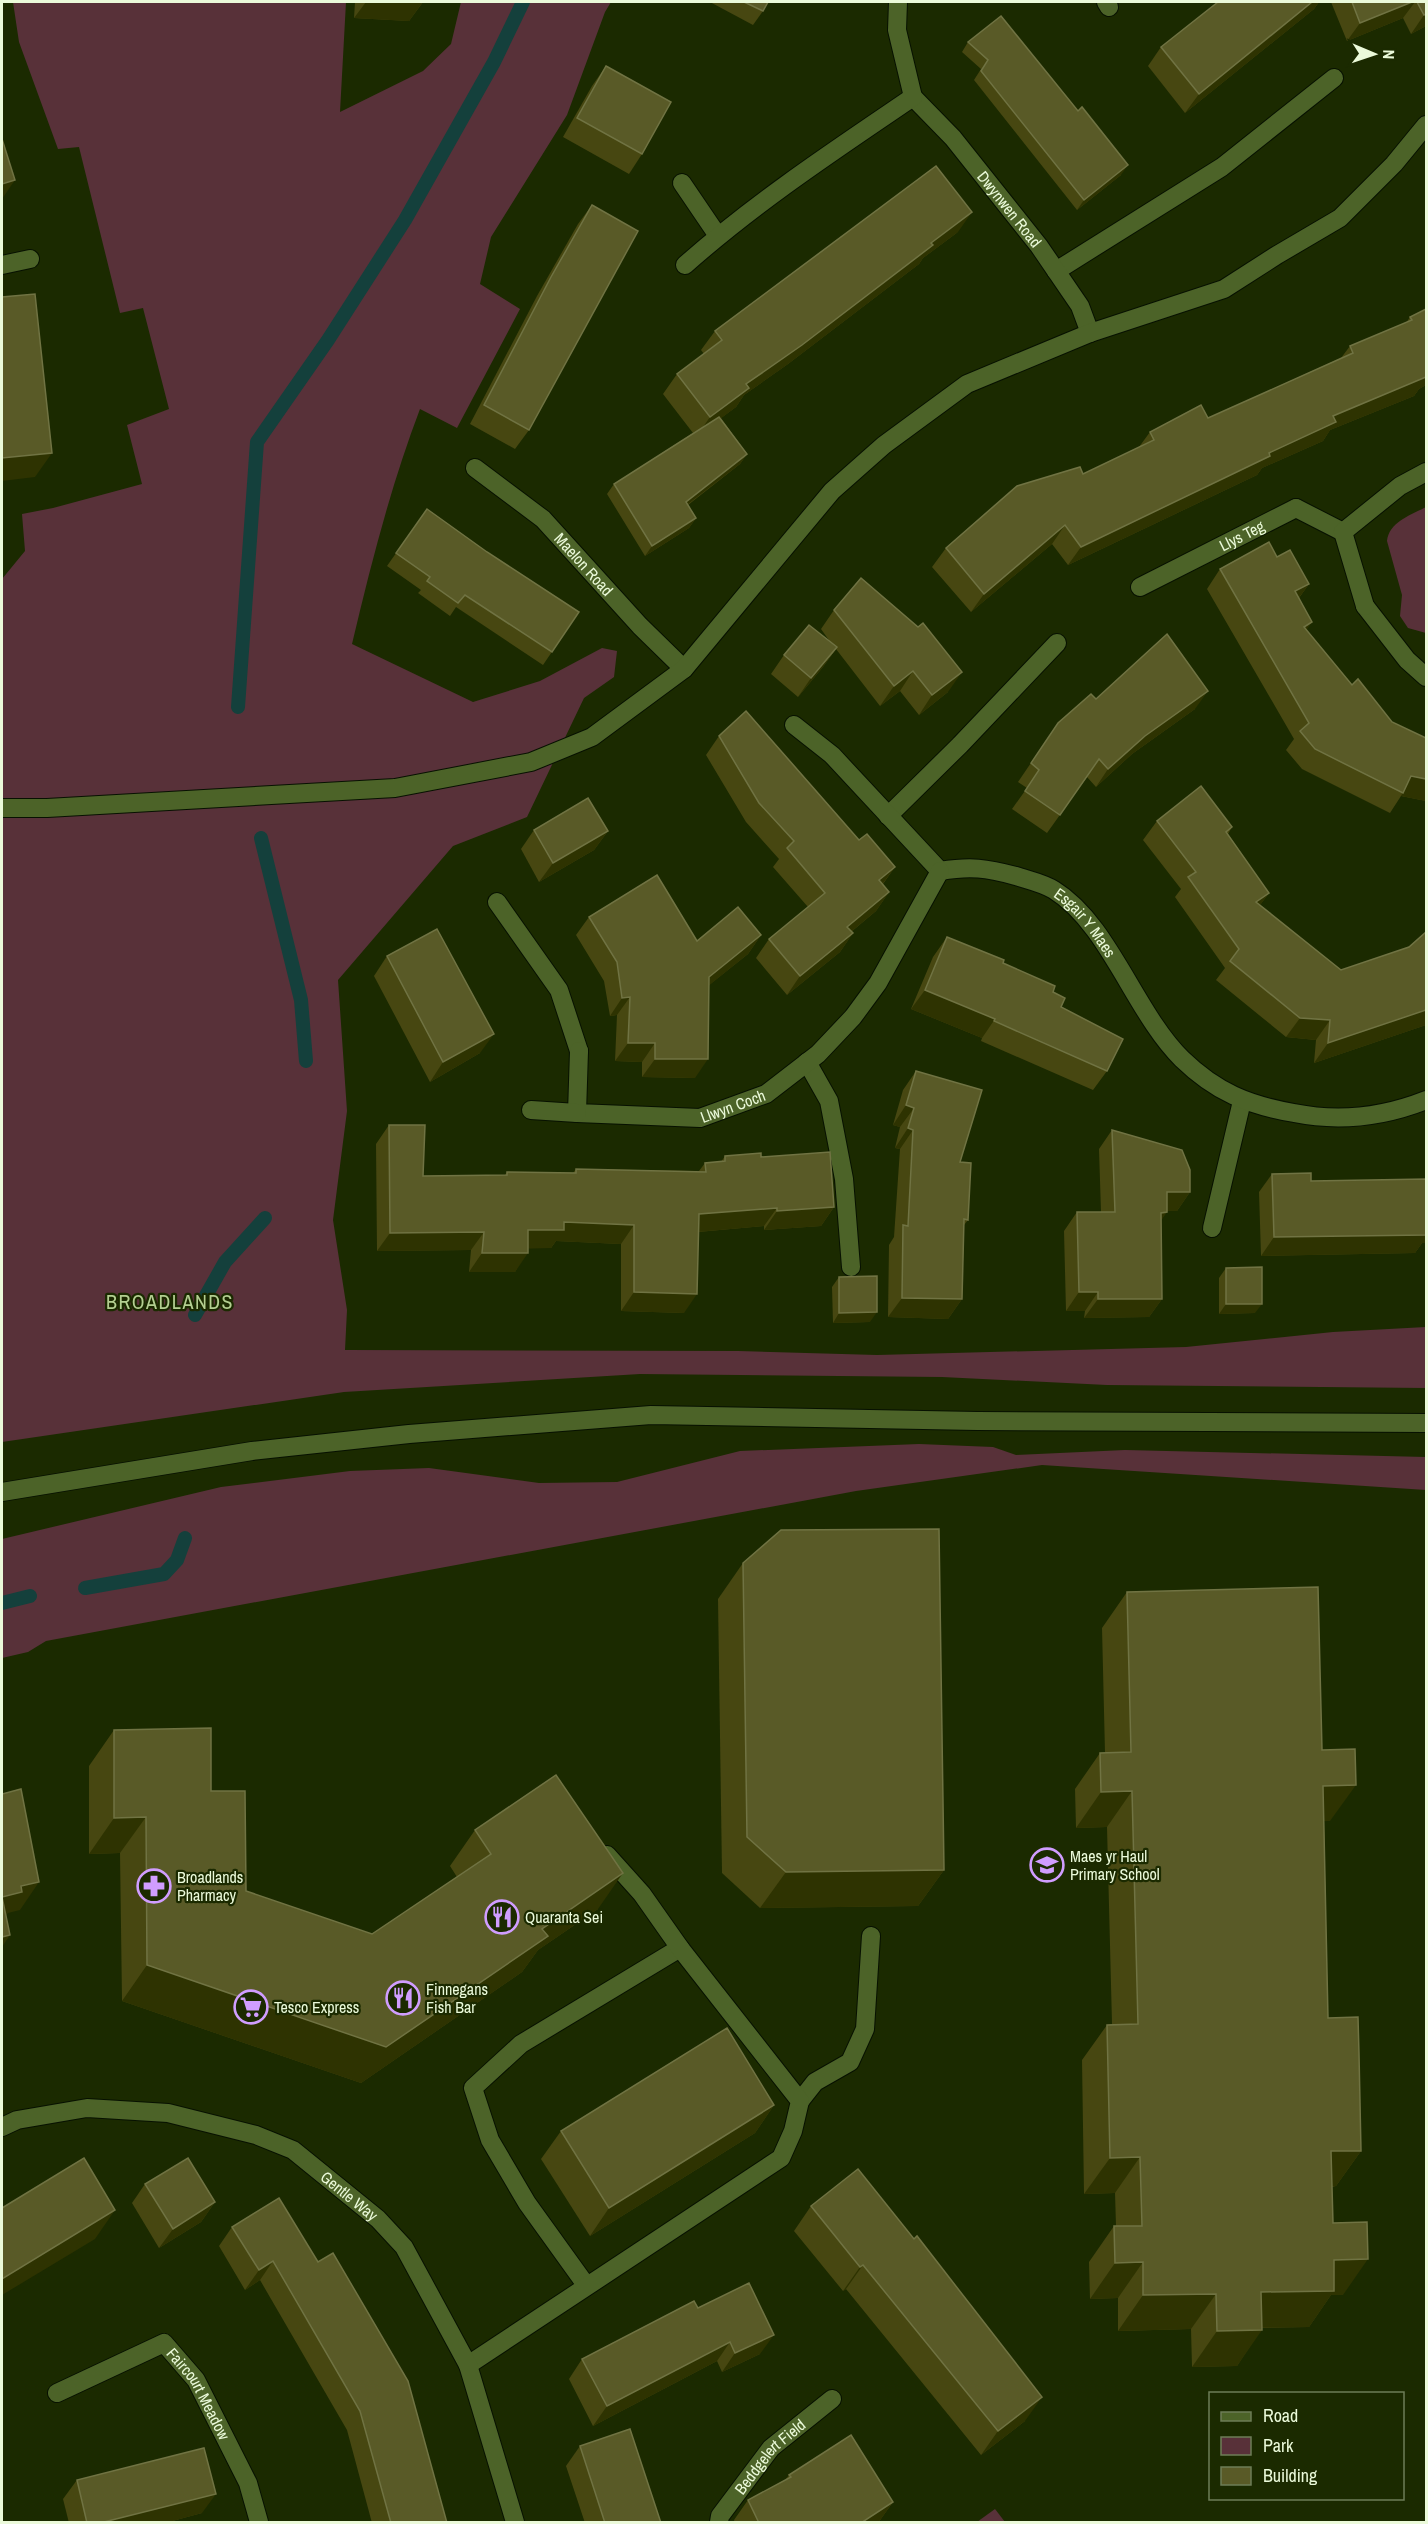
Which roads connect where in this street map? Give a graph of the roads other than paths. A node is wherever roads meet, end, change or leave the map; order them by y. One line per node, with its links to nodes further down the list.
1 (898, 2): 3 (street)
2 (1334, 78): 10 (street)
3 (913, 98): 6 (street); 10 (street, Dwynwen Road)
4 (1426, 125): 11 (street)
5 (682, 183): 6 (street)
6 (718, 236): 8 (street)
7 (30, 259): 9 (street)
8 (685, 265)
9 (2, 266)
10 (1056, 272): 11 (street, Dwynwen Road)
11 (1090, 333): 17 (street)
12 (474, 468): 17 (street, Maelon Road)
13 (1426, 472): 14 (street)
14 (1343, 532): 15 (street, Llys Teg); 18 (street)
15 (1140, 587)
16 (1057, 643): 21 (street)
17 (684, 669): 20 (street)
18 (1426, 676)
19 (794, 725): 21 (street)
20 (2, 808)
21 (888, 816): 22 (street)
22 (940, 872): 24 (street, Llwyn Coch); 26 (street, Esgair Y Maes)
23 (497, 902): 28 (street)
24 (807, 1062): 28 (street, Llwyn Coch); 30 (street)
25 (1426, 1100): 26 (street, Esgair Y Maes)
26 (1242, 1101): 29 (street)
27 (531, 1110): 28 (street, Llwyn Coch)
28 (577, 1113)
29 (1212, 1228)
30 (851, 1267)
31 (1426, 1423): 32 (street)
32 (2, 1492)
33 (607, 1854): 35 (street)
34 (871, 1936): 36 (street)
35 (680, 1948): 36 (street); 38 (street)
36 (800, 2102): 38 (street)
37 (2, 2127): 39 (street, Gentle Way)
38 (586, 2285): 39 (street)
39 (468, 2365): 43 (street, Gentle Way)
40 (57, 2393): 42 (street, Faircourt Meadow)
41 (832, 2399): 44 (street, Beddgelert Field)
42 (260, 2523)
43 (515, 2523)
44 (719, 2523)

